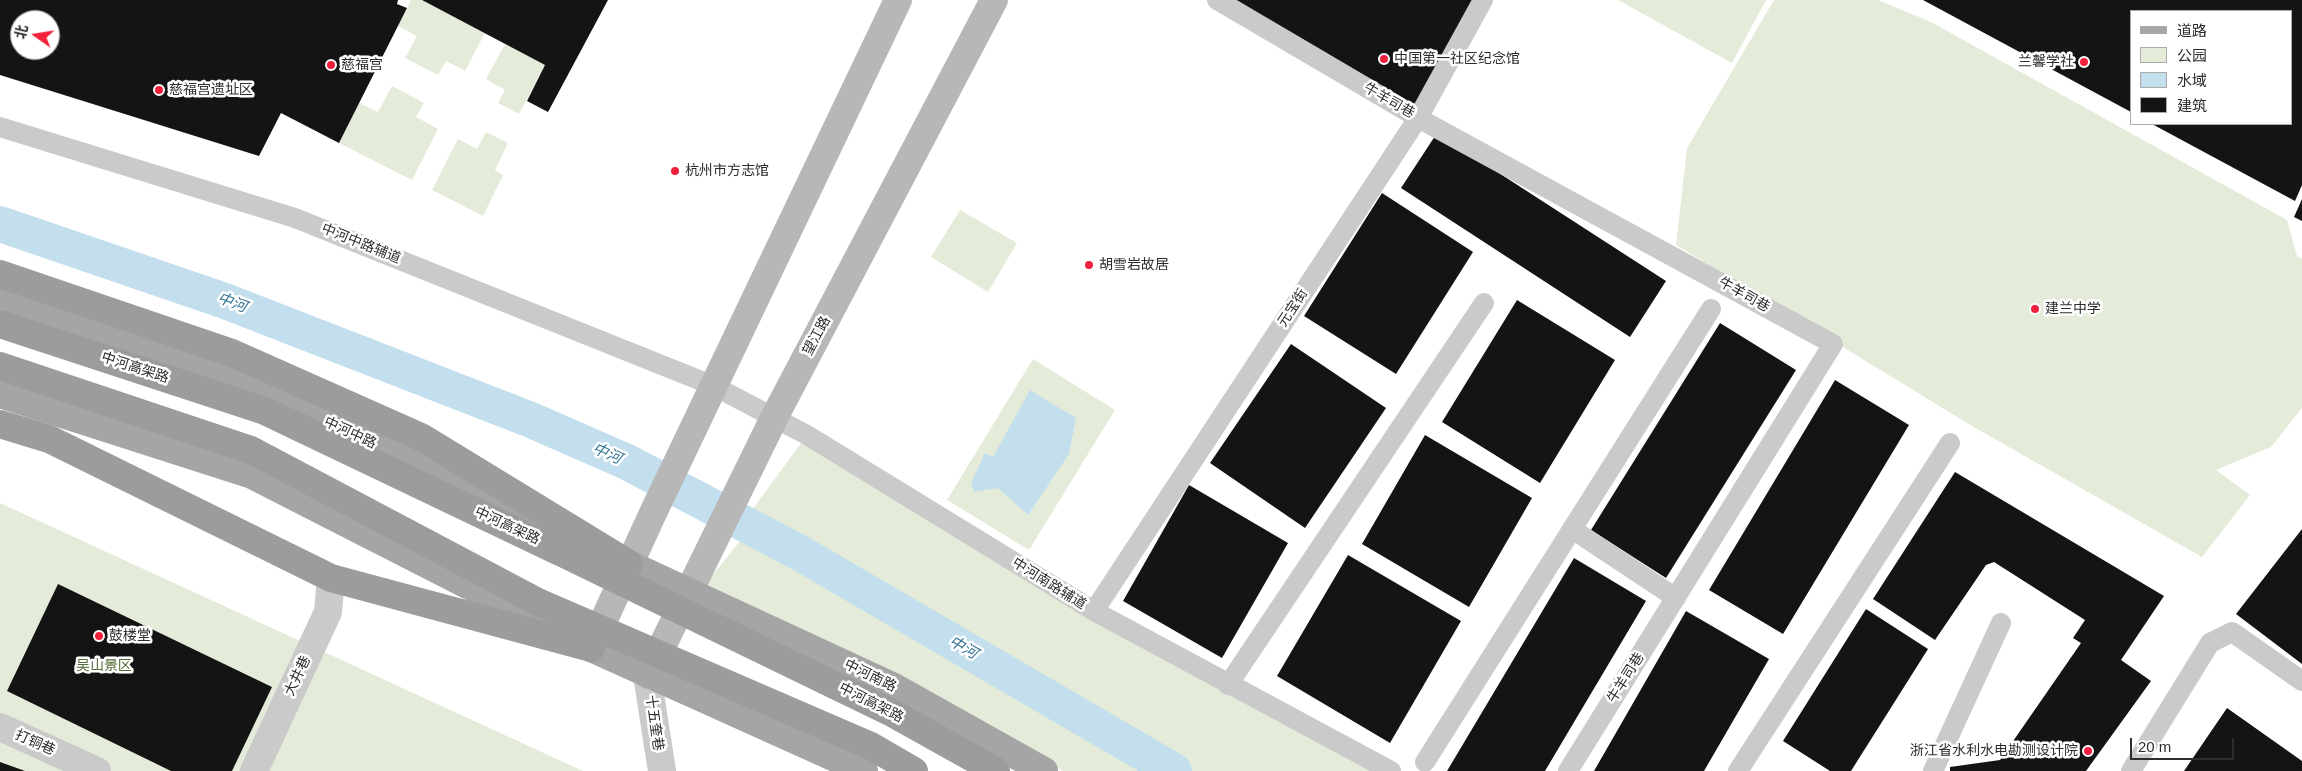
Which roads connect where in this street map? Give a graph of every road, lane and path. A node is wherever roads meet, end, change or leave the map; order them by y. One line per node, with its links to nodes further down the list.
1 (898, 0): 13 (main road)
2 (994, 0): 15 (main road, 望江路)
3 (1217, 0): 5 (lane, 牛羊司巷)
4 (1483, 0): 5 (lane, 元宝街)
5 (1418, 118): 22 (lane, 牛羊司巷); 23 (lane, 元宝街)
6 (0, 127): 13 (lane, 中河中路辅道)
7 (0, 274): 19 (highway)
8 (0, 301): 19 (main road, 中河中路)
9 (1484, 303): 28 (lane)
10 (1711, 309): 18 (lane)
11 (0, 324): 36 (highway, 中河高架路, bridge)
12 (0, 366): 35 (highway, bridge)
13 (714, 386): 15 (lane, 中河南路辅道); 19 (main road)
14 (0, 394): 25 (main road)
15 (775, 416): 21 (main road, 望江路); 23 (lane, 中河南路辅道)
16 (0, 424): 20 (highway)
17 (1950, 443): 40 (lane)
18 (1572, 529): 22 (lane); 30 (lane)
19 (629, 564): 21 (main road, 中河中路); 25 (main road)
20 (331, 578): 25 (highway); 32 (street, 大井巷)
21 (690, 591): 26 (main road, 望江路); 37 (main road, 中河南路)
22 (1676, 598): 39 (lane, 牛羊司巷)
23 (1094, 611): 28 (lane, 中河南路辅道)
24 (2001, 623): 41 (lane)
25 (591, 648): 26 (main road)
26 (647, 675): 33 (street, 十五奎巷); 34 (main road)
27 (2302, 681): 42 (lane)
28 (1228, 685): 38 (lane, 中河南路辅道)
29 (0, 727): 31 (street, 打铜巷)
30 (1425, 762)
31 (97, 771)
32 (254, 771)
33 (662, 771)
34 (864, 771)
35 (914, 771)
36 (996, 771)
37 (1044, 771)
38 (1391, 771)
39 (1568, 771)
40 (1738, 771)
41 (1933, 771)
42 (2131, 771)

